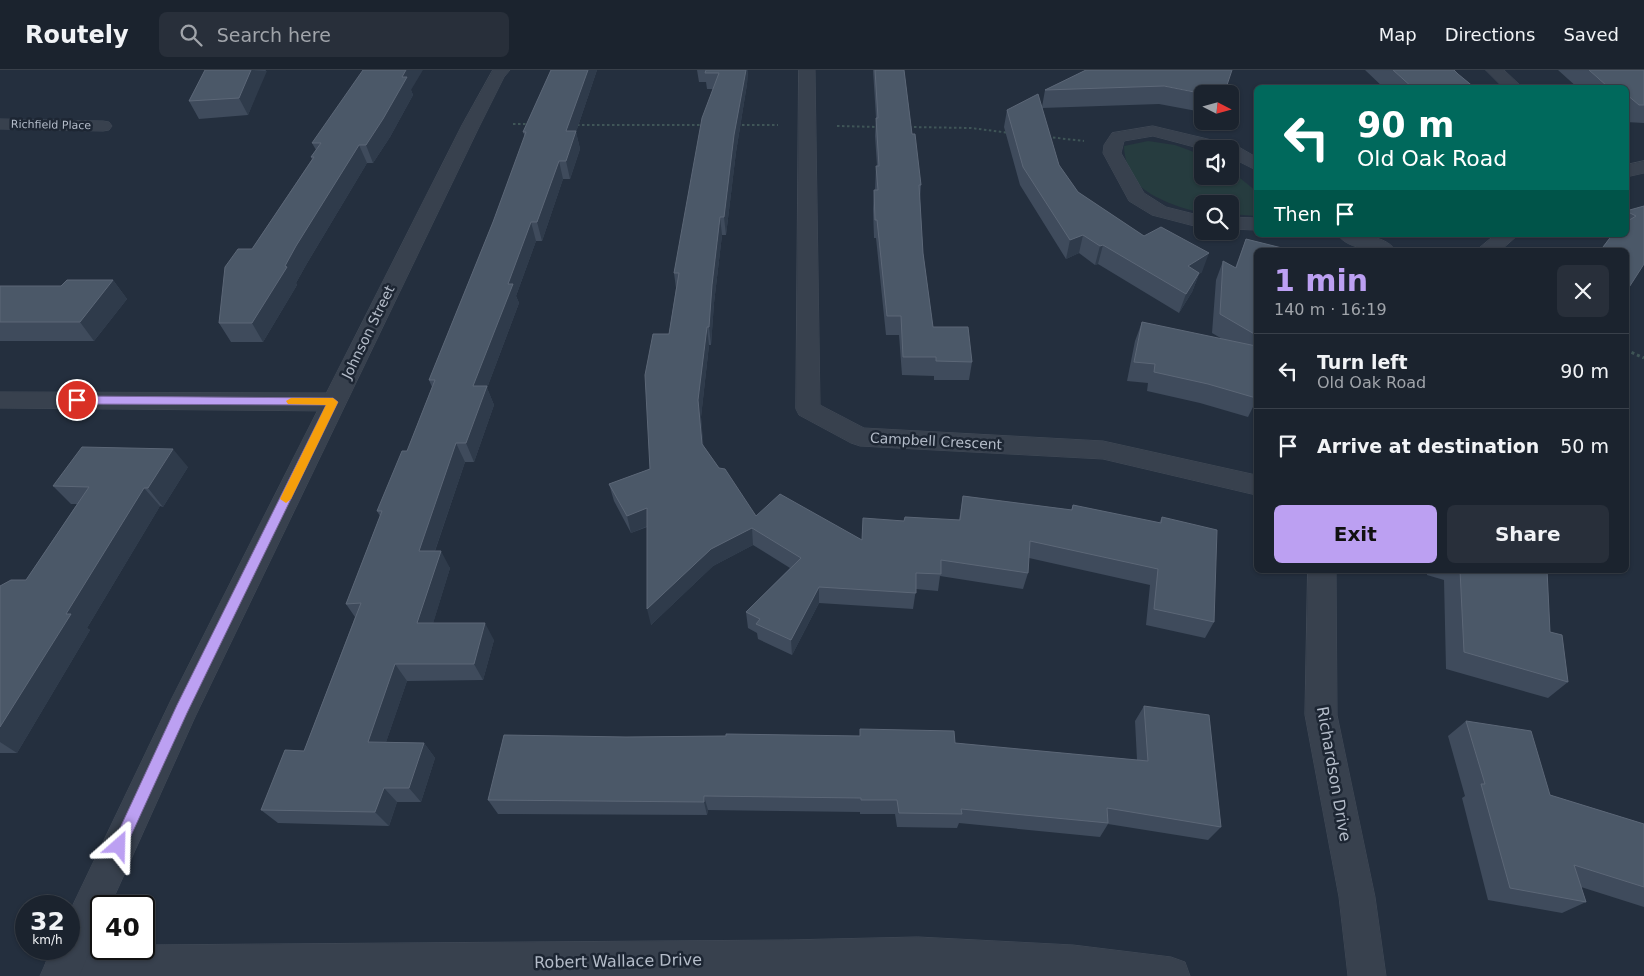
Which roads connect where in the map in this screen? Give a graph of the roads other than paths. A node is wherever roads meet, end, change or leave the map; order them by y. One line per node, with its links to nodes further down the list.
1 (502, 70): 18 (street, Johnson Street)
2 (807, 70): 19 (street, Campbell Crescent)
3 (1494, 70): 4 (street)
4 (1512, 85)
5 (0, 124): 6 (street, Richfield Place)
6 (103, 126)
7 (1194, 142): 10 (street)
8 (1239, 155): 9 (street)
9 (1254, 163)
10 (1194, 220)
11 (1239, 223): 12 (street)
12 (1254, 224)
13 (1353, 237): 15 (street)
14 (1505, 237): 16 (street)
15 (1380, 248)
16 (1490, 248)
17 (0, 400): 18 (street)
18 (333, 402): 22 (street, Johnson Street)
19 (1254, 485)
20 (1322, 573): 24 (street, Richardson Drive)
21 (788, 968): 22 (street, Robert Wallace Drive); 23 (street, Robert Wallace Drive)
22 (61, 971)
23 (1170, 976)
24 (1367, 976)

